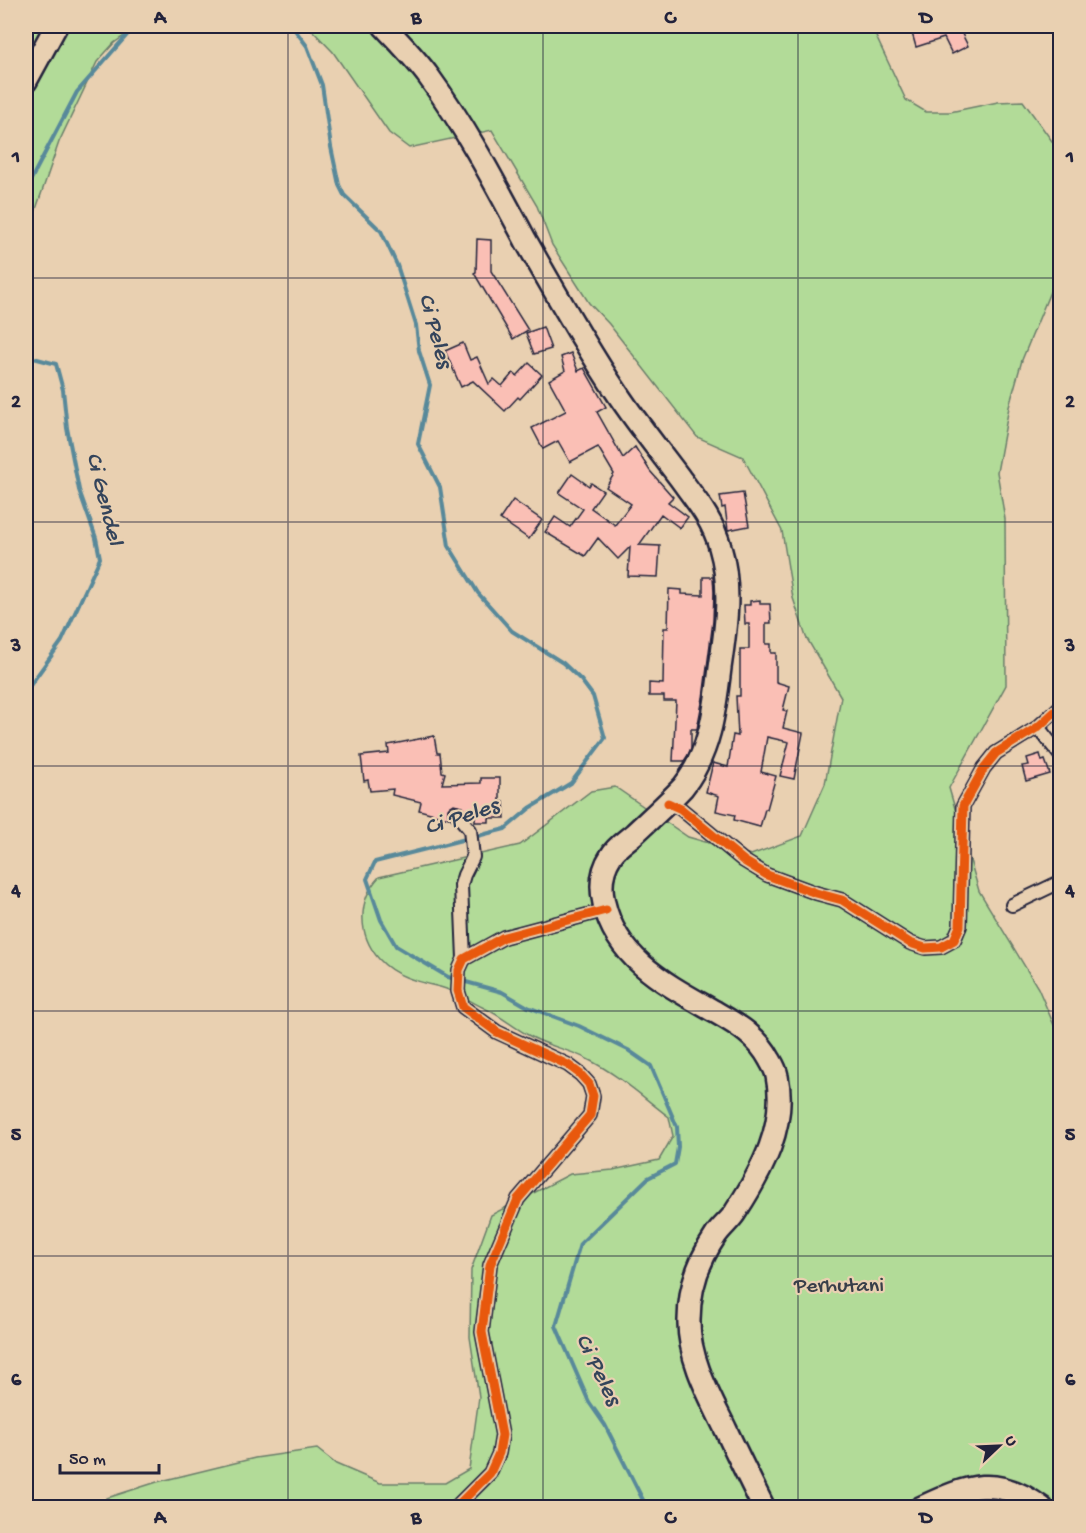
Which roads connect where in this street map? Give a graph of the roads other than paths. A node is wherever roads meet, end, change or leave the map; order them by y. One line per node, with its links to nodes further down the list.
1 (56, 26): 3 (highway)
2 (384, 26): 7 (highway)
3 (26, 81)
4 (1058, 713): 5 (street)
5 (1038, 727): 6 (street); 7 (street)
6 (1060, 755)
7 (668, 803): 11 (highway)
8 (455, 812): 12 (street)
9 (1060, 882): 10 (street)
10 (1012, 905)
11 (606, 910): 12 (street); 14 (highway)
12 (461, 964): 13 (street)
13 (455, 1508)
14 (764, 1508)
15 (920, 1508): 16 (highway)
16 (1042, 1508)

